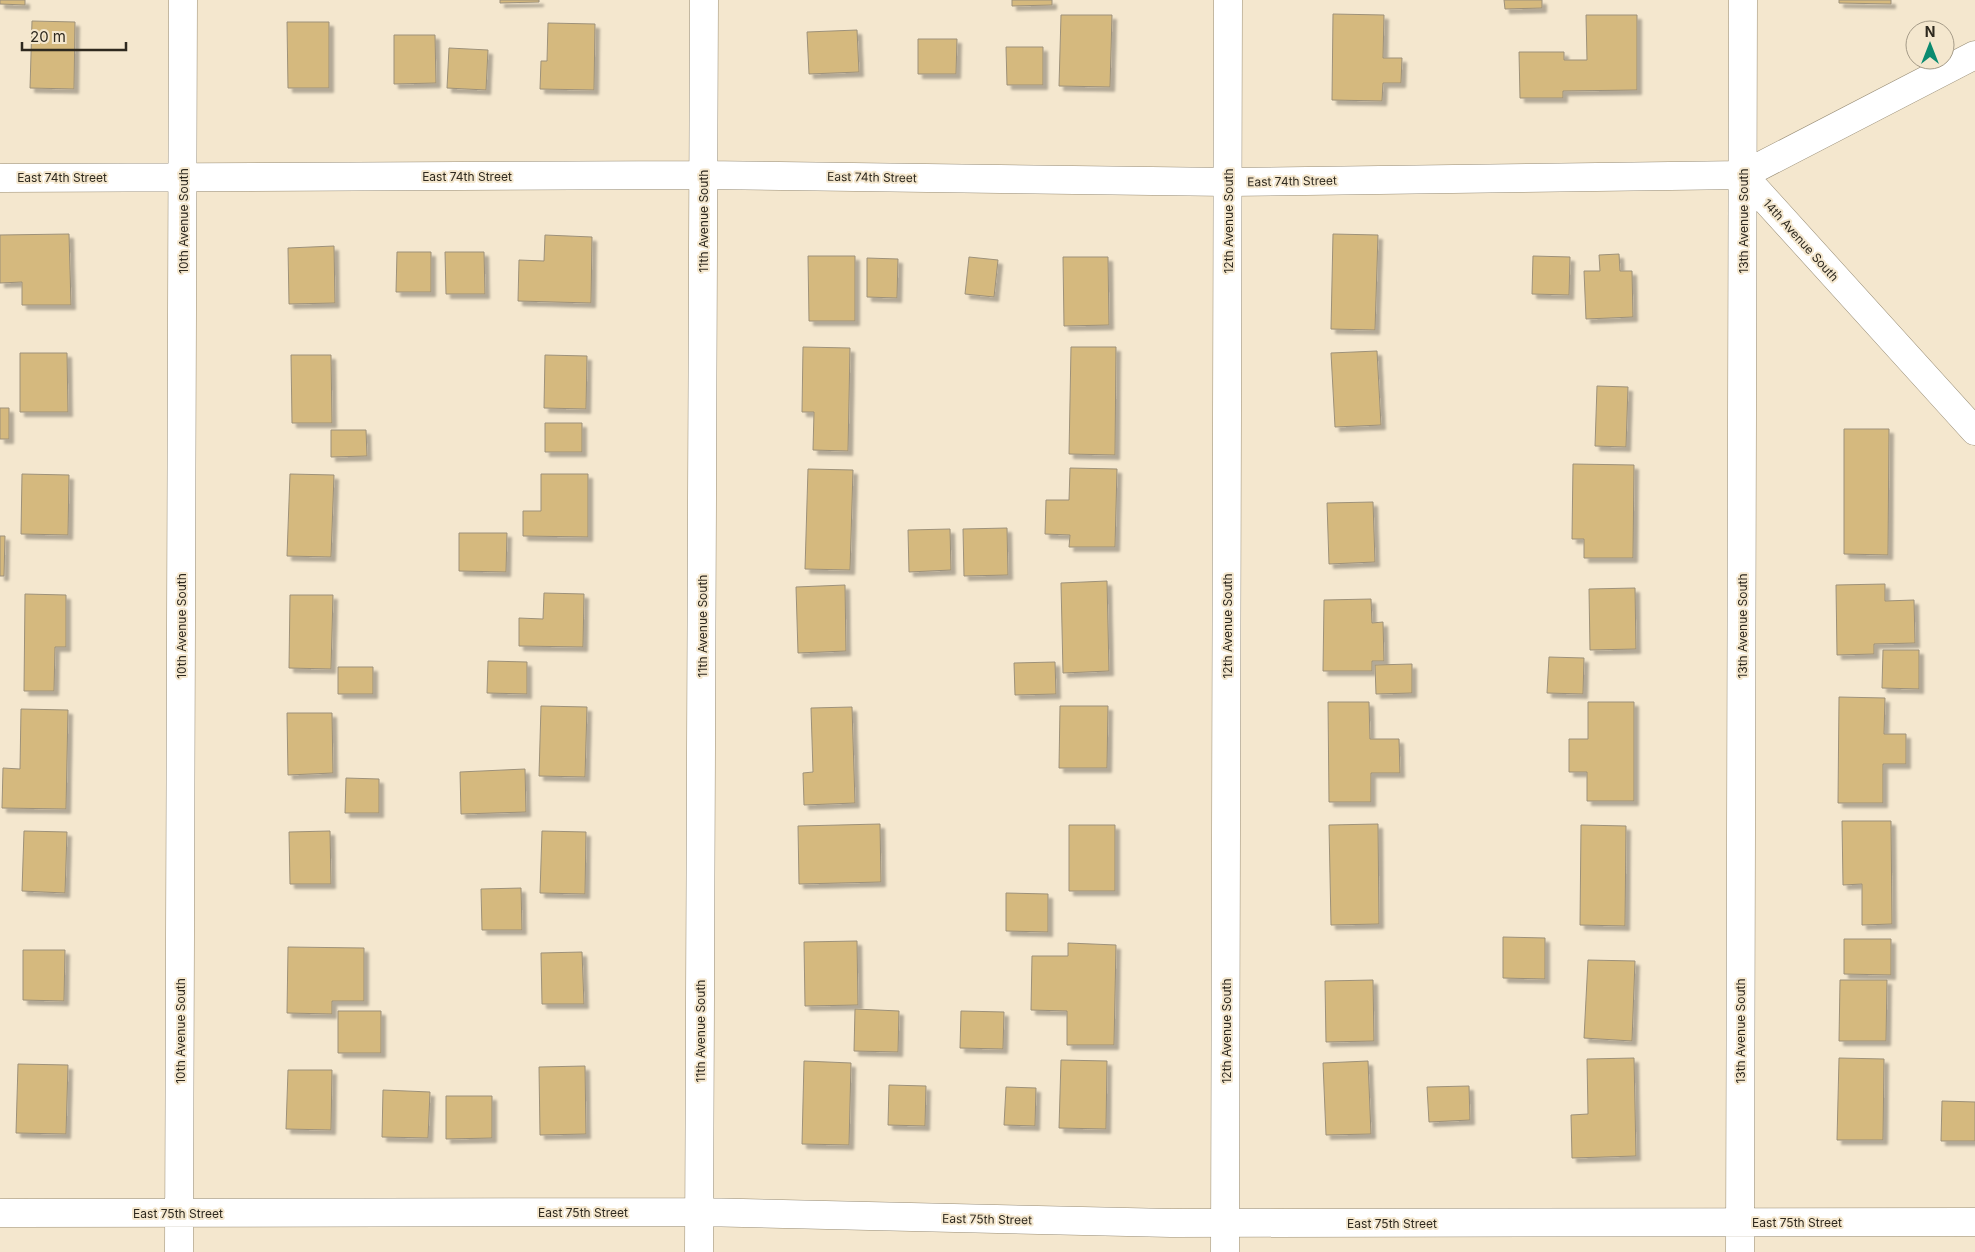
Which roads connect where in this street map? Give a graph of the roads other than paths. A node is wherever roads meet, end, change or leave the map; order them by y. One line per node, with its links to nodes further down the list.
1 (183, 0): 8 (street, 10th Avenue South)
2 (704, 0): 6 (street, 11th Avenue South)
3 (1228, 0): 10 (street, 12th Avenue South)
4 (1744, 0): 7 (street, 13th Avenue South)
5 (1975, 55): 7 (street)
6 (704, 175): 8 (street, East 74th Street); 10 (street, East 74th Street); 13 (street, 11th Avenue South)
7 (1743, 175): 10 (street, East 74th Street); 11 (street, 14th Avenue South); 15 (street, 13th Avenue South)
8 (183, 177): 9 (street, East 74th Street); 12 (street, 10th Avenue South)
9 (0, 178)
10 (1228, 182): 17 (street, 12th Avenue South)
11 (1975, 431)
12 (179, 1212): 13 (street, East 75th Street); 14 (street, East 75th Street); 18 (street, 10th Avenue South)
13 (700, 1212): 17 (street, East 75th Street); 19 (street, 11th Avenue South)
14 (0, 1213)
15 (1740, 1222): 16 (street, East 75th Street); 17 (street, East 75th Street); 21 (street, 13th Avenue South)
16 (1975, 1222)
17 (1225, 1223): 20 (street, 12th Avenue South)
18 (179, 1252)
19 (699, 1252)
20 (1225, 1252)
21 (1740, 1252)

